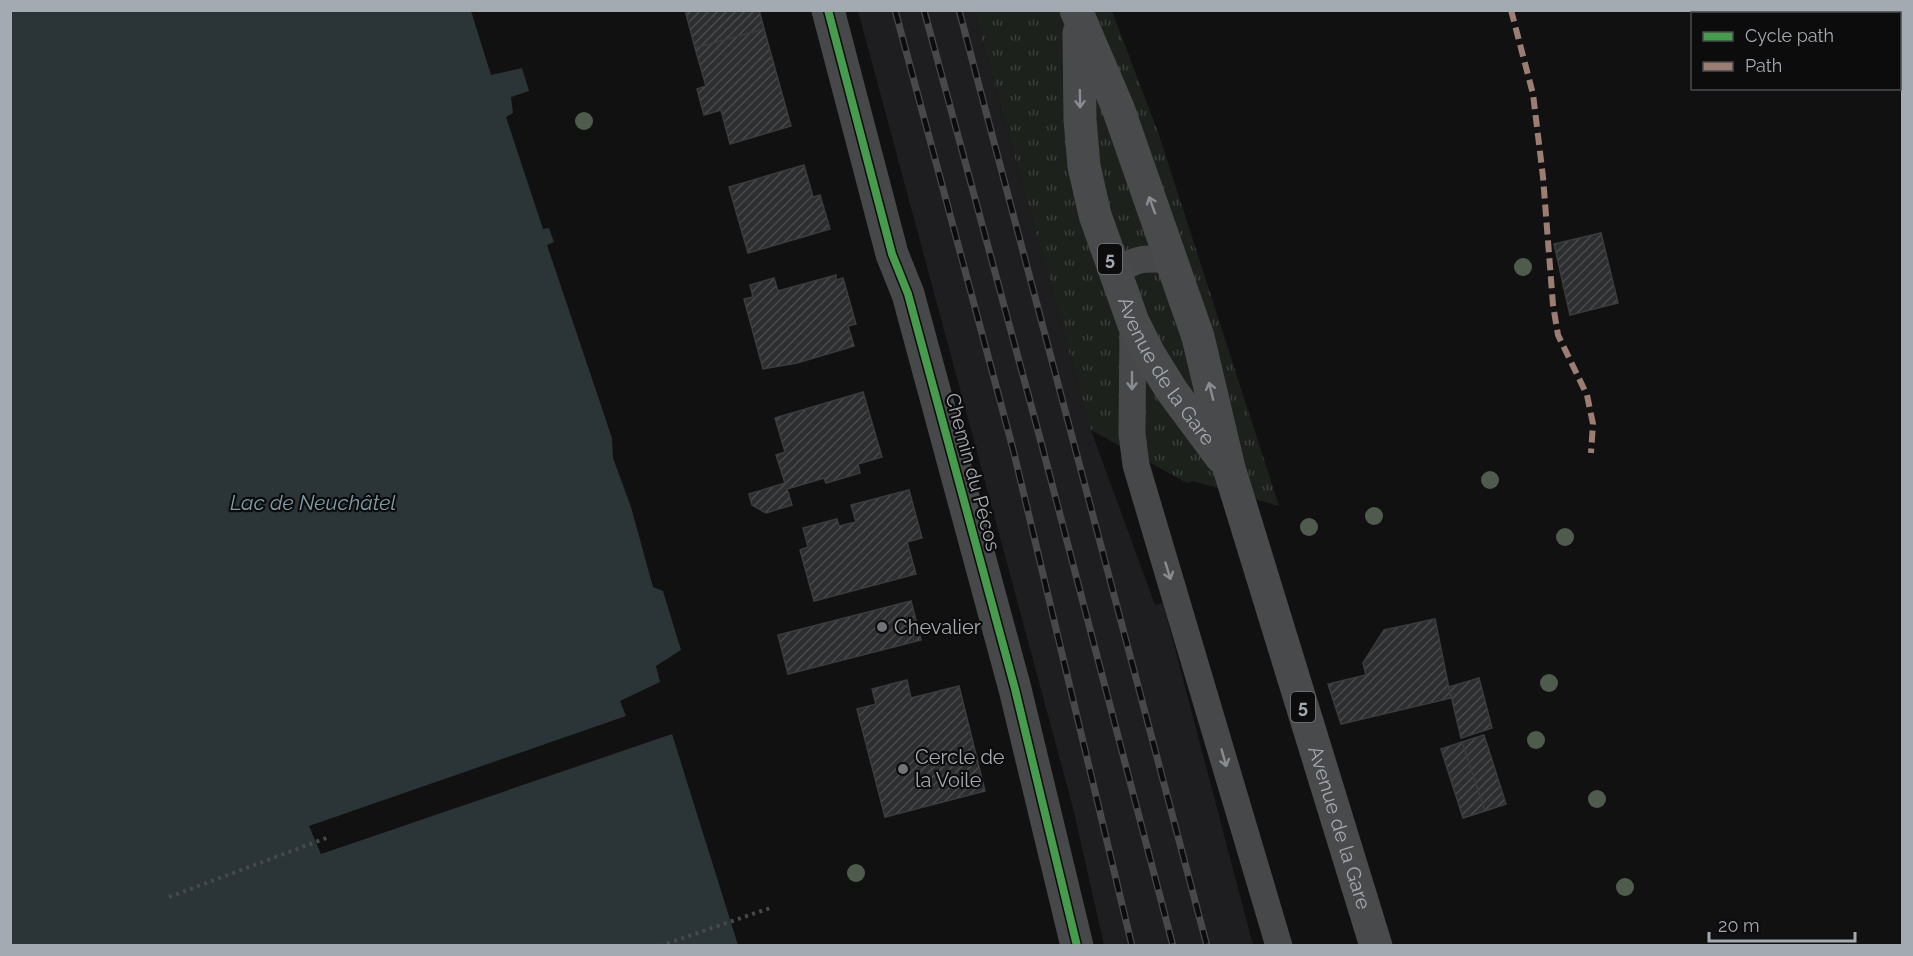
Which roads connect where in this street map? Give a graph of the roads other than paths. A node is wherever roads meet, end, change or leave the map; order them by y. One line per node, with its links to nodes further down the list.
1 (828, 10): 7 (street, Chemin du Pécos)
2 (1077, 15): 3 (main road, Avenue de la Gare / 5, one-way to 2); 4 (main road, Avenue de la Gare / 5, one-way to 4)
3 (1172, 260): 4 (lane); 6 (main road, Avenue de la Gare / 5, one-way to 3)
4 (1115, 272): 5 (main road, Avenue de la Gare / 5)
5 (1133, 322): 6 (main road, Avenue de la Gare / 5); 8 (lane, one-way to 8)
6 (1229, 468): 9 (main road, Avenue de la Gare / 5)
7 (1077, 945)
8 (1279, 945)
9 (1376, 945)

